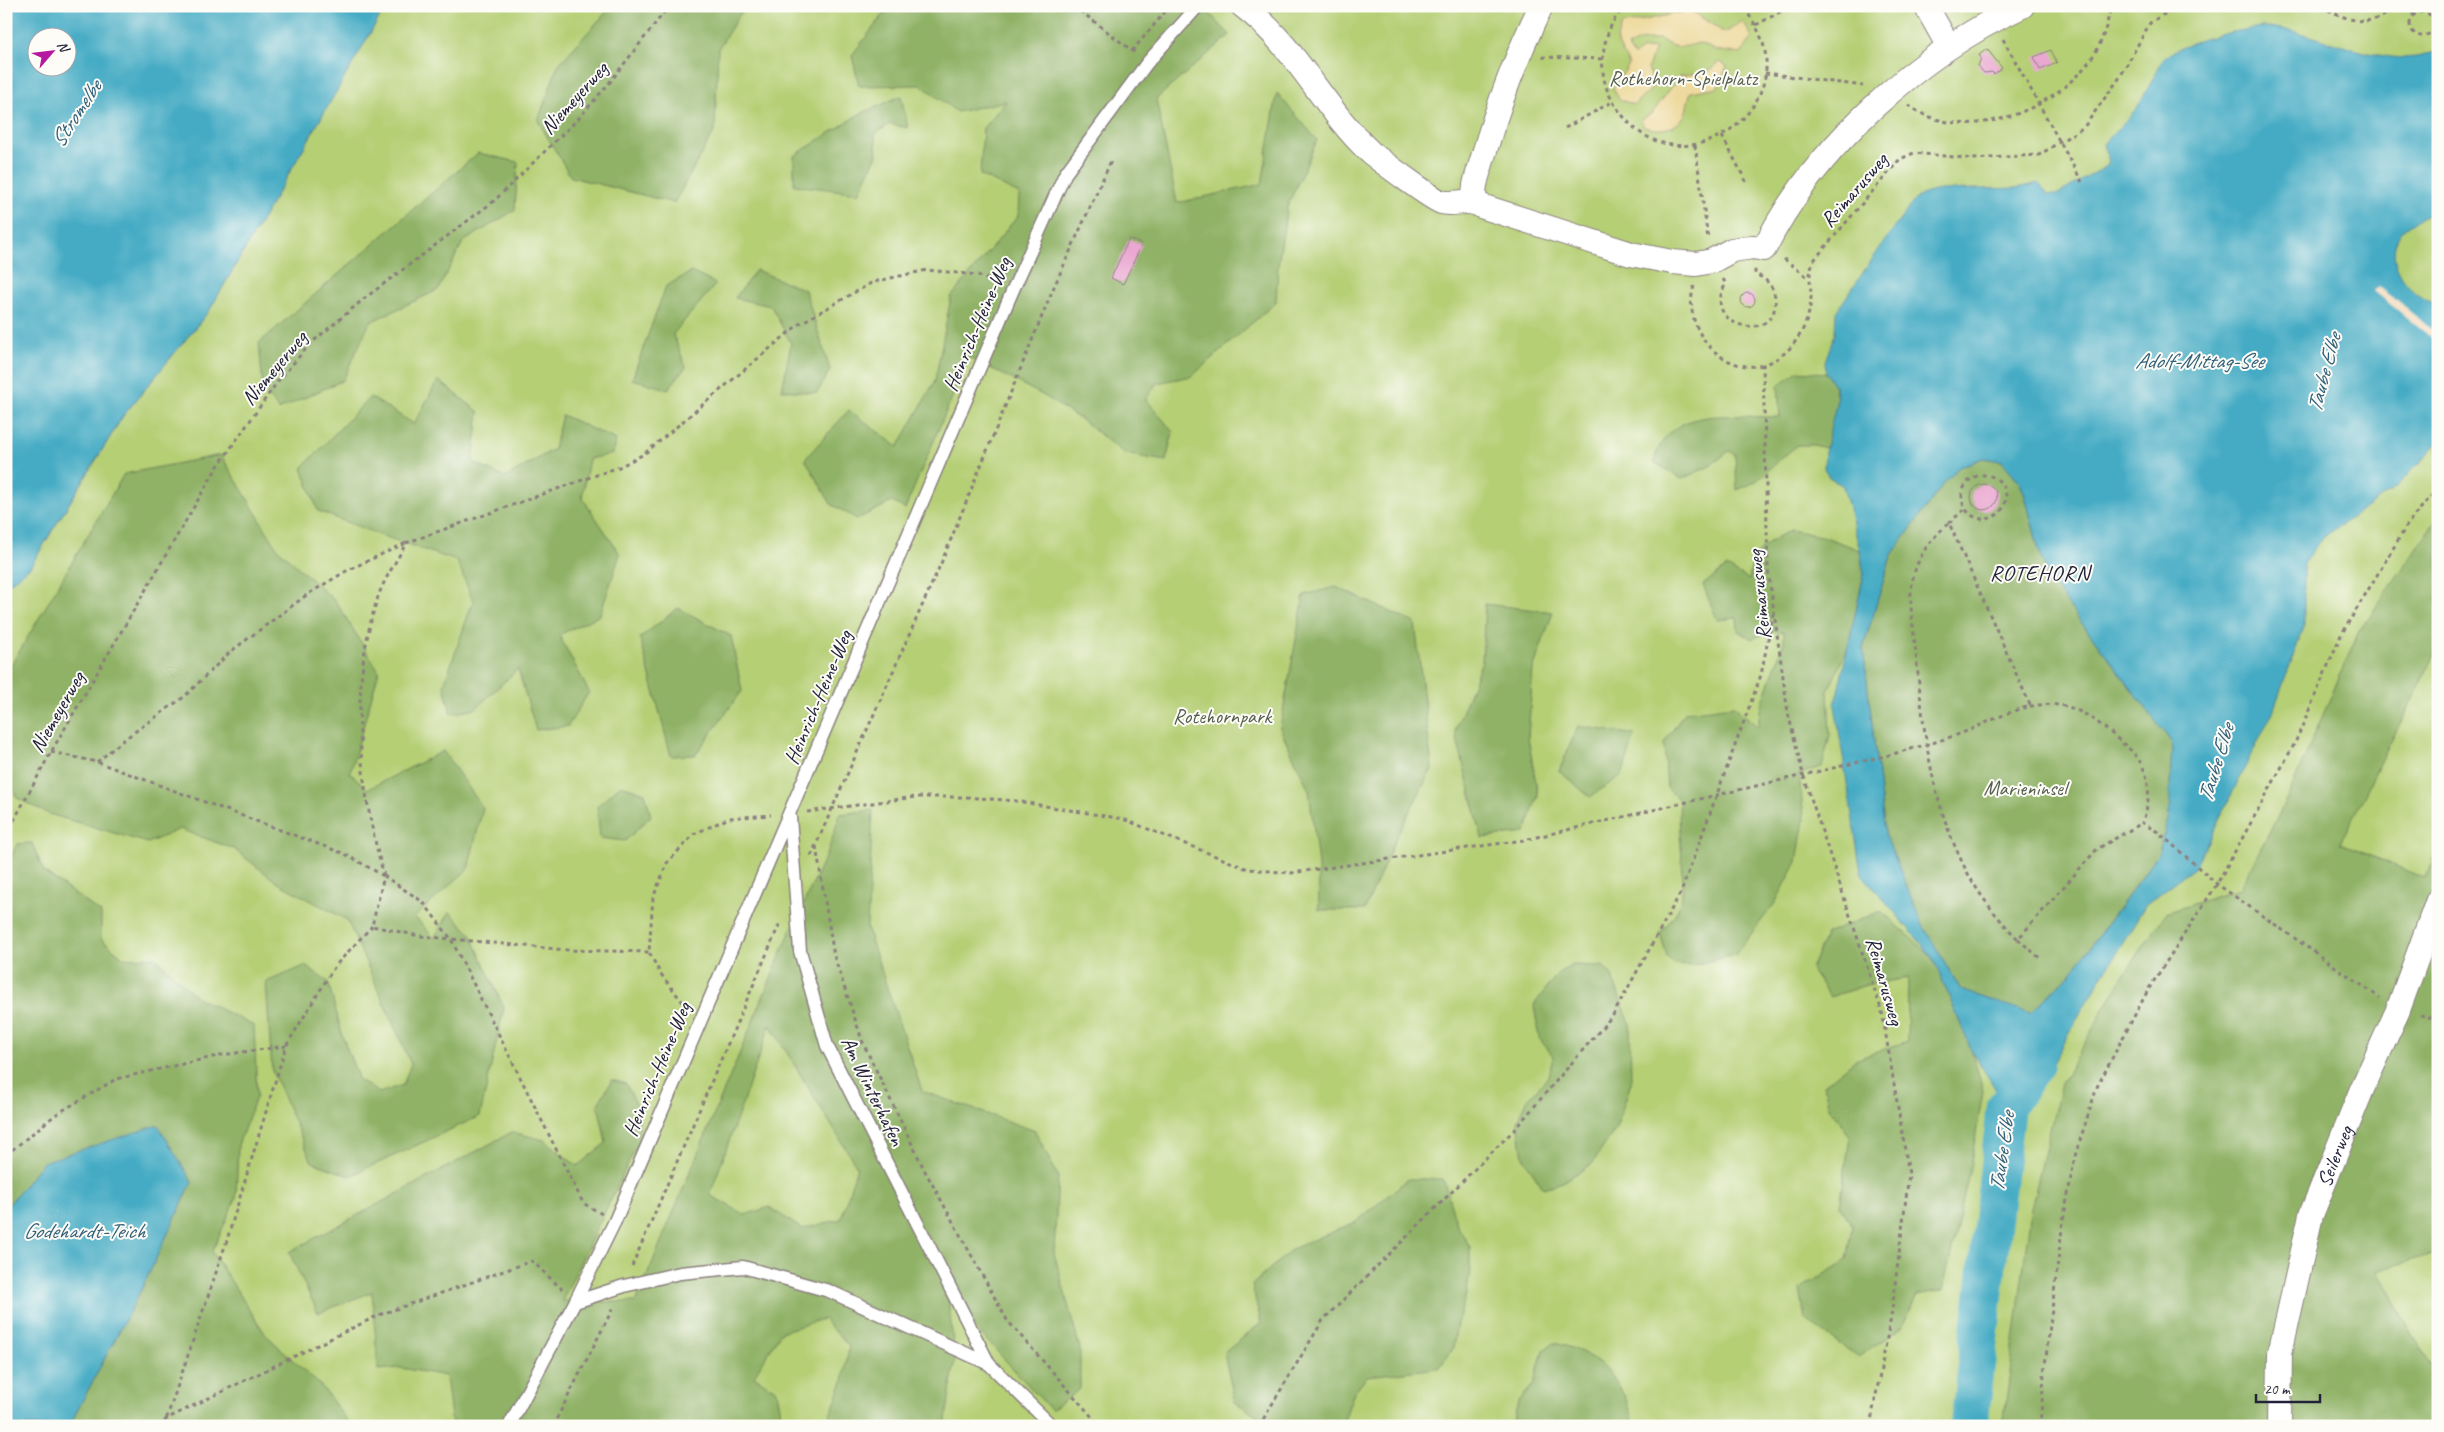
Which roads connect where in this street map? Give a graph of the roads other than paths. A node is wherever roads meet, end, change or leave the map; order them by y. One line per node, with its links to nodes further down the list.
1 (1198, 6): 8 (lane, Heinrich-Heine-Weg)
2 (1243, 6): 7 (street)
3 (1541, 6): 7 (street)
4 (1926, 6): 6 (street)
5 (2022, 6): 6 (street)
6 (1949, 47): 7 (street)
7 (1475, 201)
8 (790, 814): 10 (lane, Heinrich-Heine-Weg); 11 (lane, Am Winterhafen)
9 (2438, 900): 14 (street, Seilerweg)
10 (576, 1302): 11 (lane, Am Winterhafen); 12 (lane, Heinrich-Heine-Weg)
11 (990, 1364): 13 (lane, Am Winterhafen)
12 (509, 1426)
13 (1052, 1426)
14 (2279, 1426)

